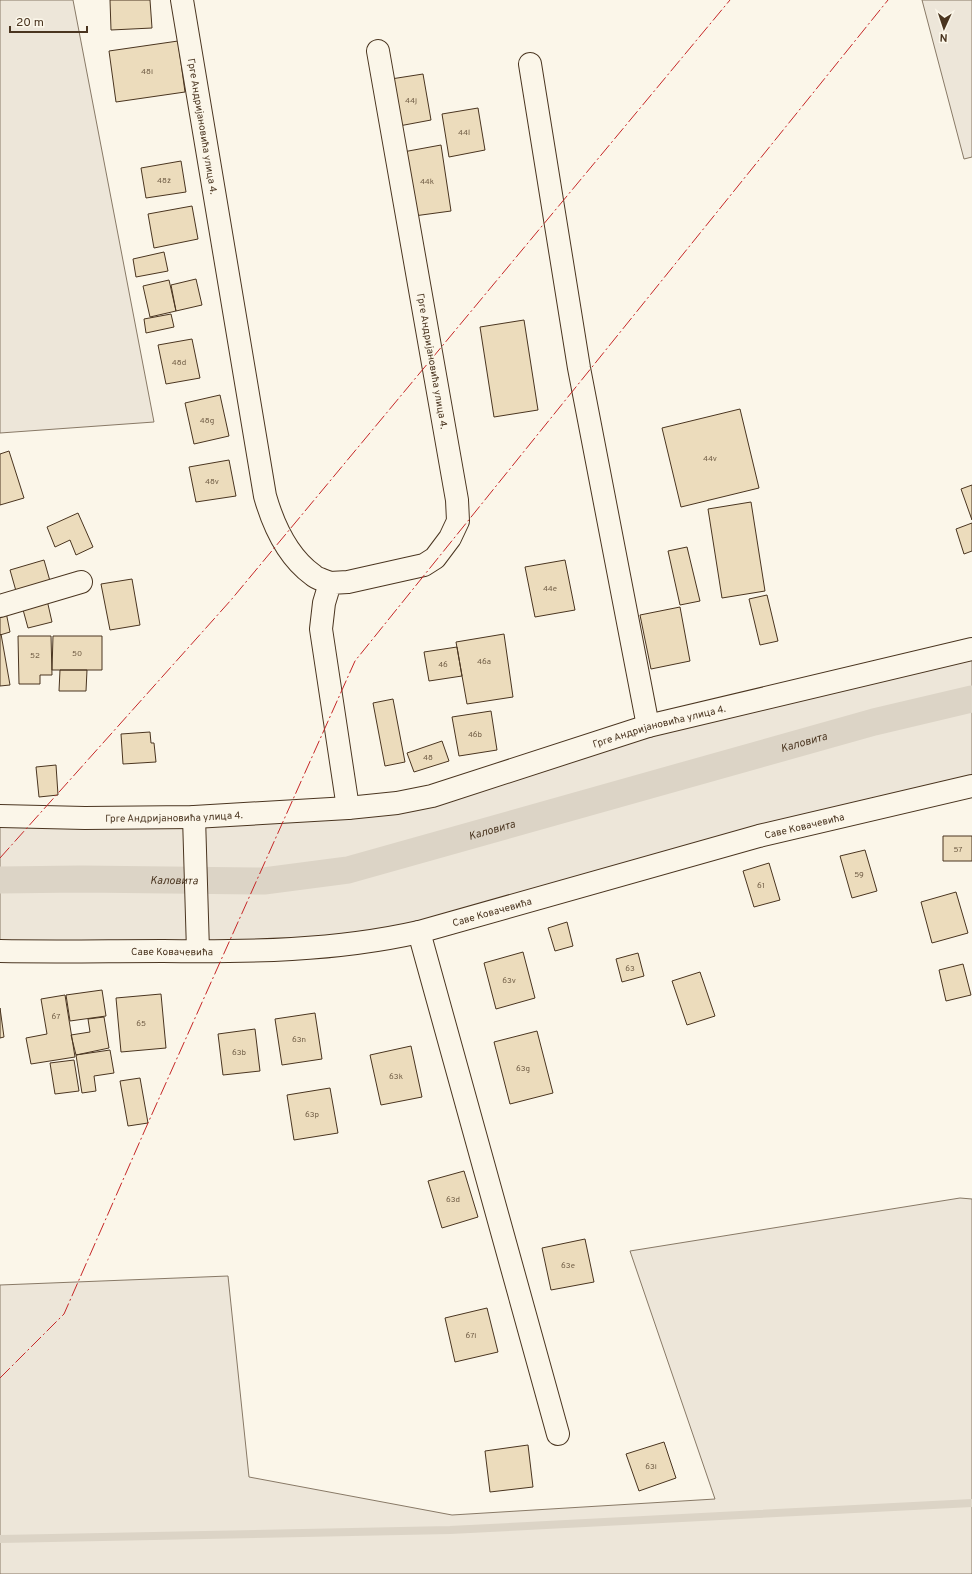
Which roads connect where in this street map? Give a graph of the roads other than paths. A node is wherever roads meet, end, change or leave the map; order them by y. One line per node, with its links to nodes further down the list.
1 (182, 0): 5 (street, Грге Андријановића улица 4.)
2 (378, 51): 5 (street, Грге Андријановића улица 4.)
3 (530, 64): 8 (street)
4 (81, 582): 6 (street)
5 (330, 583): 10 (street)
6 (0, 606)
7 (972, 649): 8 (street, Грге Андријановића улица 4.)
8 (648, 726): 10 (street, Грге Андријановића улица 4.)
9 (972, 786): 13 (street, Саве Ковачевића)
10 (348, 808): 12 (street, Грге Андријановића улица 4.)
11 (0, 816): 12 (street, Грге Андријановића улица 4.)
12 (194, 817): 15 (street)
13 (419, 932): 15 (street, Саве Ковачевића); 16 (street)
14 (0, 951): 15 (street, Саве Ковачевића)
15 (198, 952)
16 (558, 1434)

